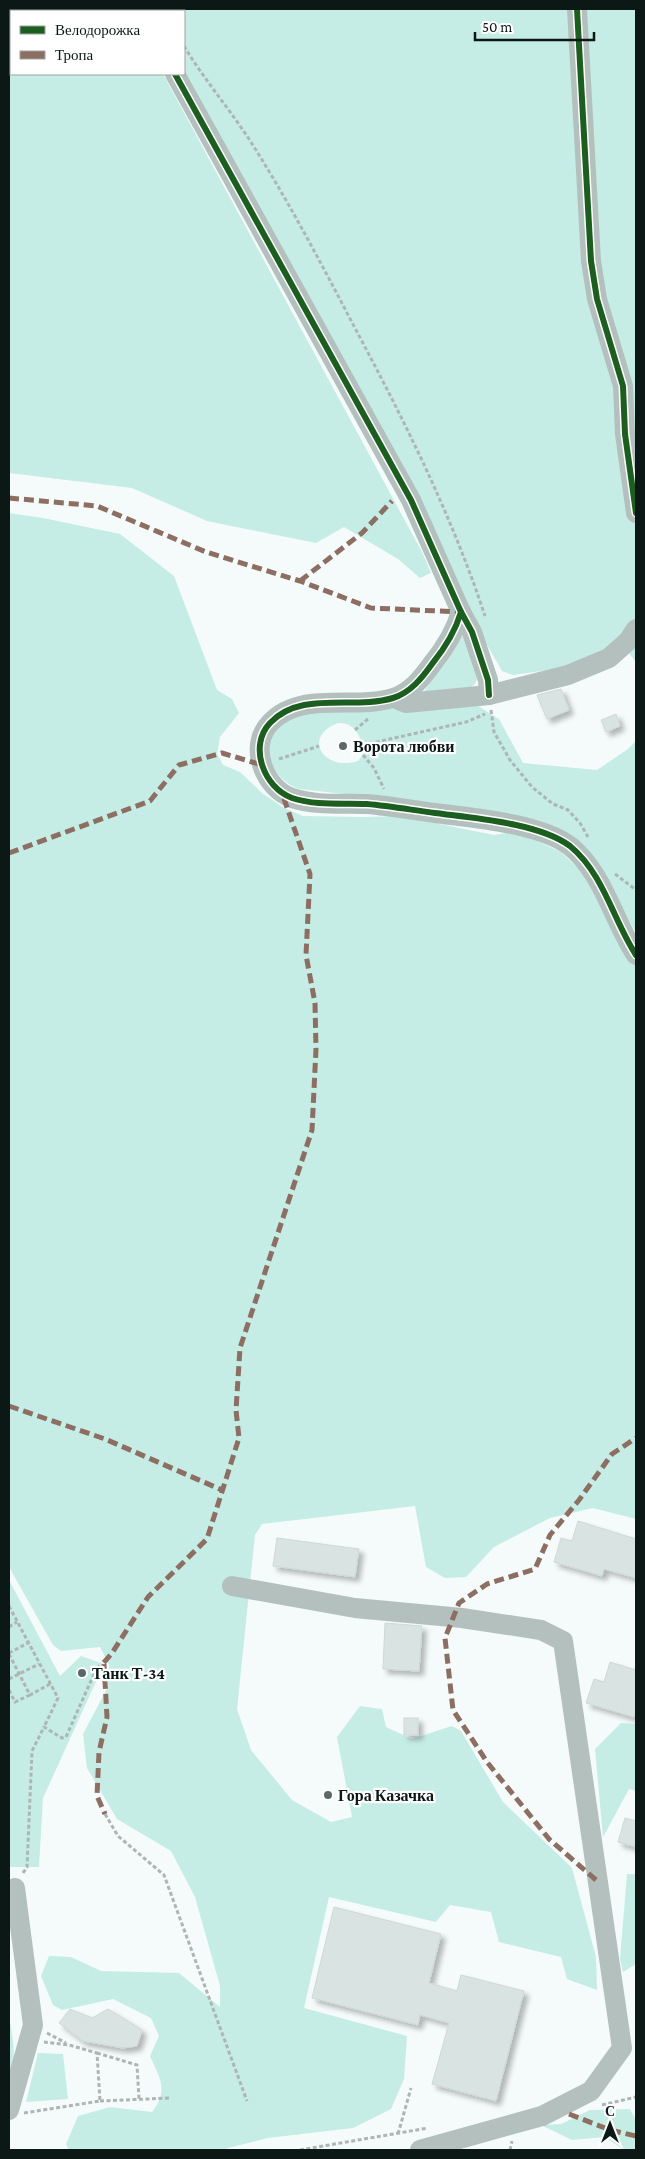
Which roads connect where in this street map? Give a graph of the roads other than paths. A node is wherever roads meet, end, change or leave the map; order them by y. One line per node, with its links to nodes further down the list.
1 (577, 9): 3 (street)
2 (176, 75): 4 (street)
3 (636, 513)
4 (461, 612): 6 (street); 7 (street)
5 (636, 629): 7 (street)
6 (394, 698): 7 (street); 8 (street)
7 (490, 703)
8 (636, 955)
9 (232, 1586): 12 (street)
10 (14, 1888): 11 (street)
11 (13, 2112)
12 (420, 2150)

